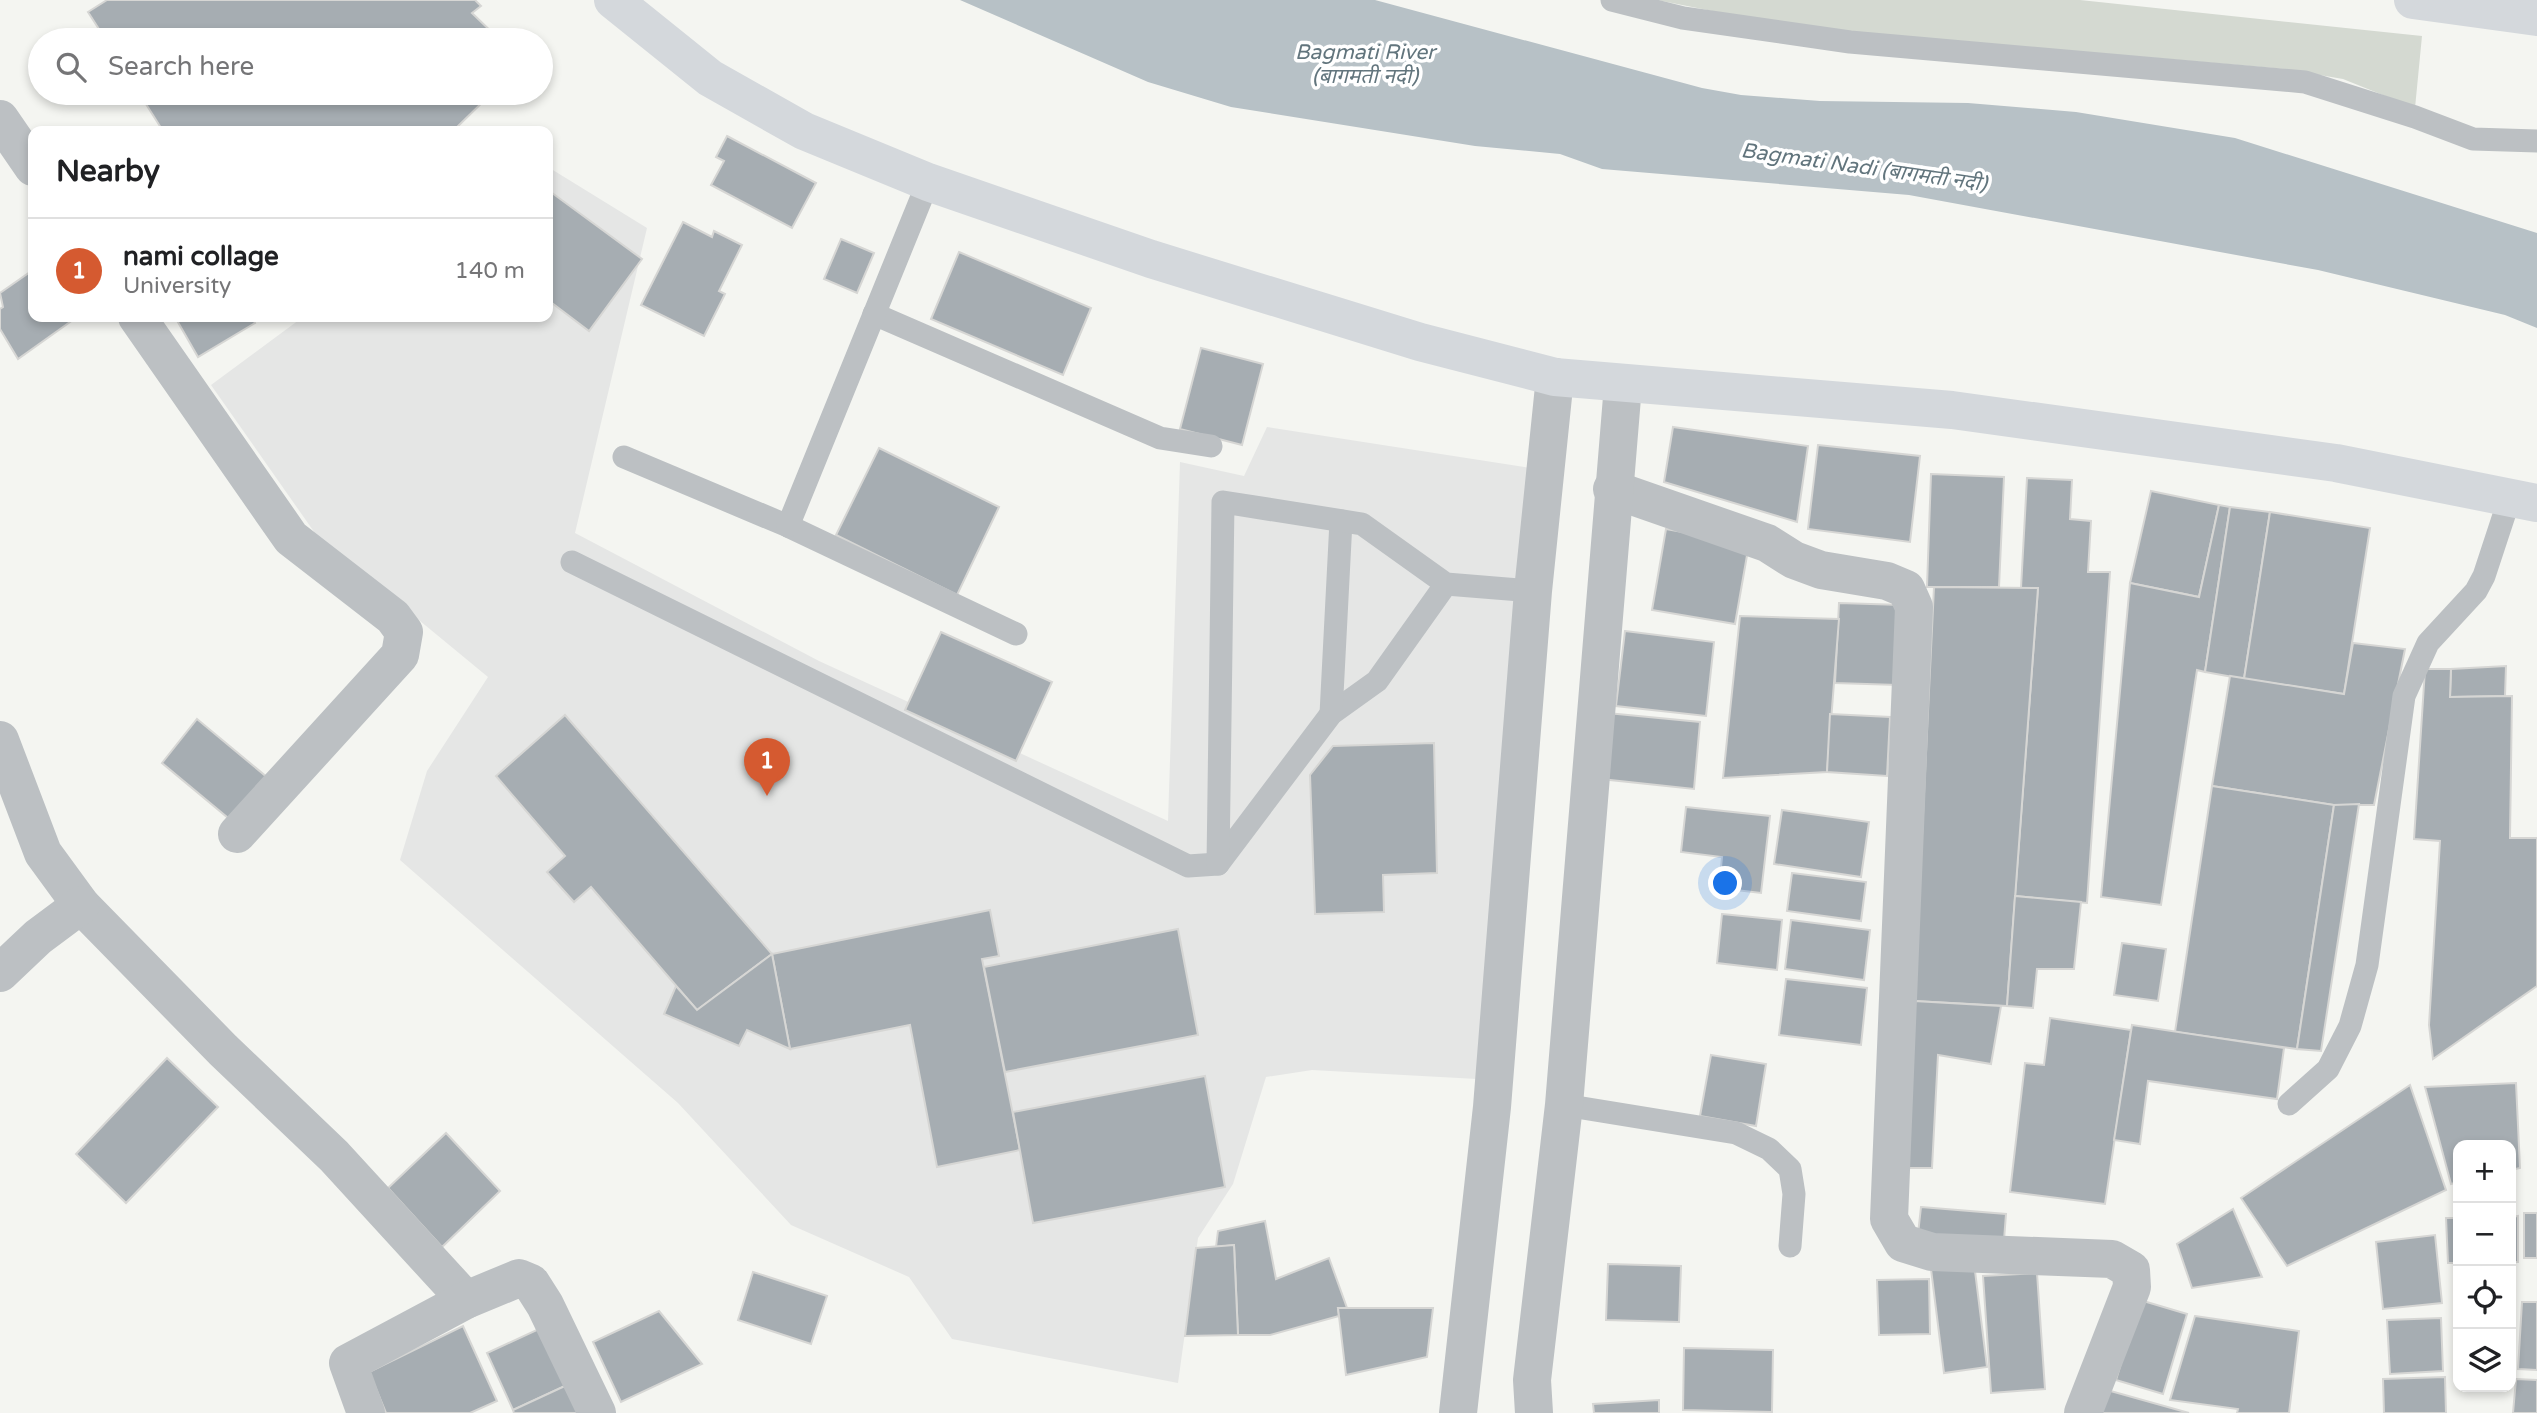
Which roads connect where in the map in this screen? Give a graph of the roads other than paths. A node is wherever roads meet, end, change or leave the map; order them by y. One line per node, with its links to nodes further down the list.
1 (612, 0): 8 (main road)
2 (1612, 0): 6 (lane)
3 (2413, 0): 4 (main road)
4 (2537, 17)
5 (0, 119): 7 (street)
6 (2537, 141)
7 (28, 160)
8 (928, 182): 9 (lane); 11 (main road)
9 (874, 314): 13 (lane); 18 (lane)
10 (141, 322): 25 (street)
11 (1555, 377): 12 (main road); 21 (street)
12 (1623, 385): 15 (street); 16 (main road)
13 (1211, 446)
14 (624, 457): 18 (lane)
15 (1612, 489): 30 (street); 37 (street)
16 (2523, 500): 29 (lane)
17 (1341, 521): 20 (lane); 23 (lane); 26 (lane)
18 (788, 526): 22 (lane)
19 (572, 562): 26 (lane)
20 (1446, 584): 21 (lane); 23 (lane)
21 (1533, 591): 35 (street)
22 (1016, 634)
23 (1331, 714): 26 (lane)
24 (0, 740): 27 (street)
25 (237, 834)
26 (1218, 864)
27 (81, 905): 28 (street); 32 (street)
28 (0, 973)
29 (2289, 1104)
30 (1564, 1105): 31 (lane); 36 (street)
31 (1790, 1247)
32 (466, 1300): 33 (street); 34 (street)
33 (366, 1413)
34 (597, 1413)
35 (1458, 1413)
36 (1534, 1413)
37 (2083, 1413)

